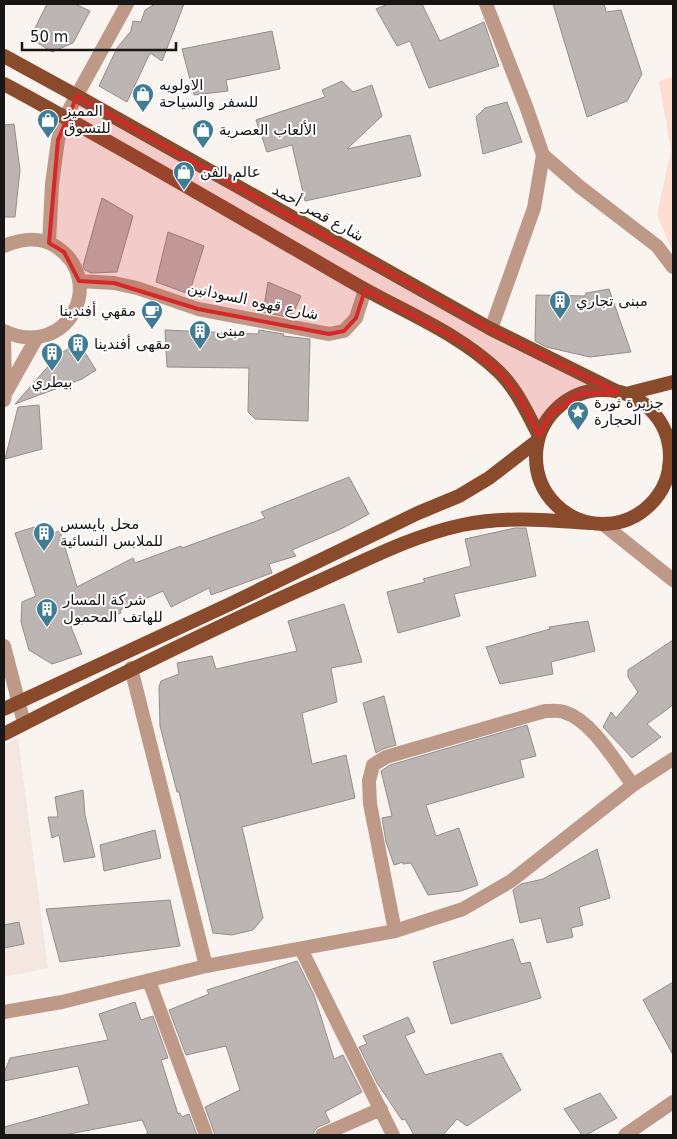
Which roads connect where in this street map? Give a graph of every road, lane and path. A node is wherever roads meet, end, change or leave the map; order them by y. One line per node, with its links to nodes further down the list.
1 (127, 4): 5 (street)
2 (486, 4): 7 (street)
3 (4, 56): 5 (main road, شارع قصر أحمد)
4 (4, 84): 6 (main road)
5 (77, 96): 6 (street); 13 (main road, شارع قصر أحمد)
6 (65, 117): 8 (street); 12 (main road)
7 (543, 155): 10 (street); 13 (street)
8 (49, 243): 9 (street); 11 (street)
9 (4, 246)
10 (673, 267)
11 (80, 281): 12 (street, شارع قهوه السودانين); 15 (street)
12 (365, 290): 19 (main road)
13 (491, 329): 17 (main road, شارع قصر أحمد)
14 (4, 332): 15 (street); 18 (street)
15 (36, 339): 18 (street)
16 (673, 382): 17 (main road)
17 (622, 393): 19 (main road); 20 (main road)
18 (4, 397)
19 (538, 439): 21 (main road); 25 (main road)
20 (671, 460): 21 (main road)
21 (597, 523): 22 (street); 24 (main road)
22 (673, 580)
23 (4, 646): 25 (street)
24 (132, 668): 27 (main road); 33 (street)
25 (19, 702): 26 (main road); 27 (street)
26 (4, 709)
27 (24, 723): 28 (main road)
28 (4, 734)
29 (673, 760): 30 (street)
30 (632, 785): 31 (street); 31 (street)
31 (395, 931): 32 (street)
32 (301, 948): 33 (street); 37 (street)
33 (206, 966): 34 (street)
34 (149, 981): 35 (street); 38 (street)
35 (4, 1012)
36 (673, 1102): 41 (street)
37 (381, 1109): 39 (street); 40 (street)
38 (206, 1135)
39 (322, 1135)
40 (393, 1135)
41 (625, 1135)

